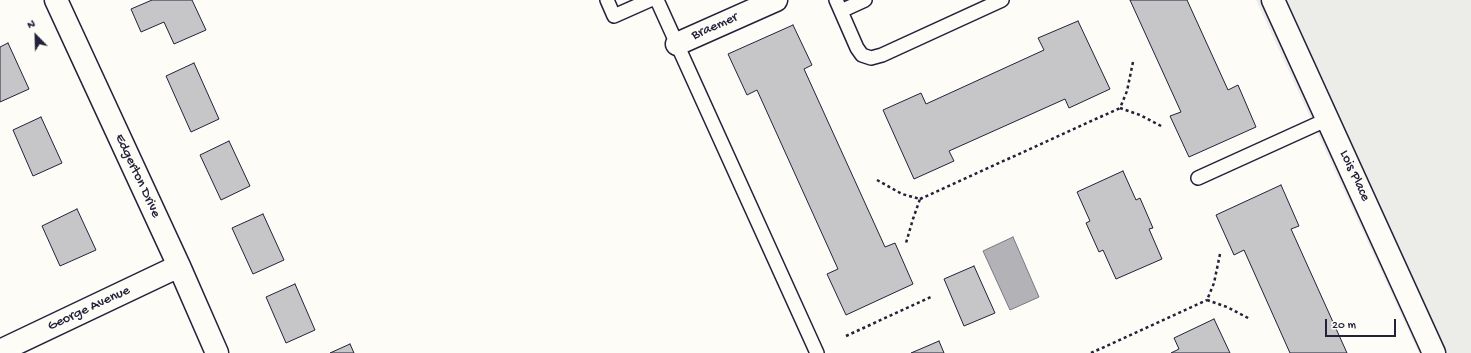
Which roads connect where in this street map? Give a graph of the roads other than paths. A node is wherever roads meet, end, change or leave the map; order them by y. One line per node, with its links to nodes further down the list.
1 (56, 0): 13 (street, Edgerton Drive)
2 (607, 0): 3 (lane)
3 (650, 0)
4 (657, 0): 10 (lane)
5 (776, 0): 10 (street, Braemer)
6 (865, 0): 9 (lane)
7 (1002, 0): 9 (lane)
8 (1273, 0): 11 (street, Lois Place)
9 (838, 6)
10 (677, 44): 16 (lane)
11 (1328, 119): 12 (lane); 17 (street, Lois Place)
12 (1198, 178)
13 (179, 266): 14 (street, George Avenue); 15 (street, Edgerton Drive)
14 (0, 351)
15 (217, 353)
16 (817, 353)
17 (1434, 353)

